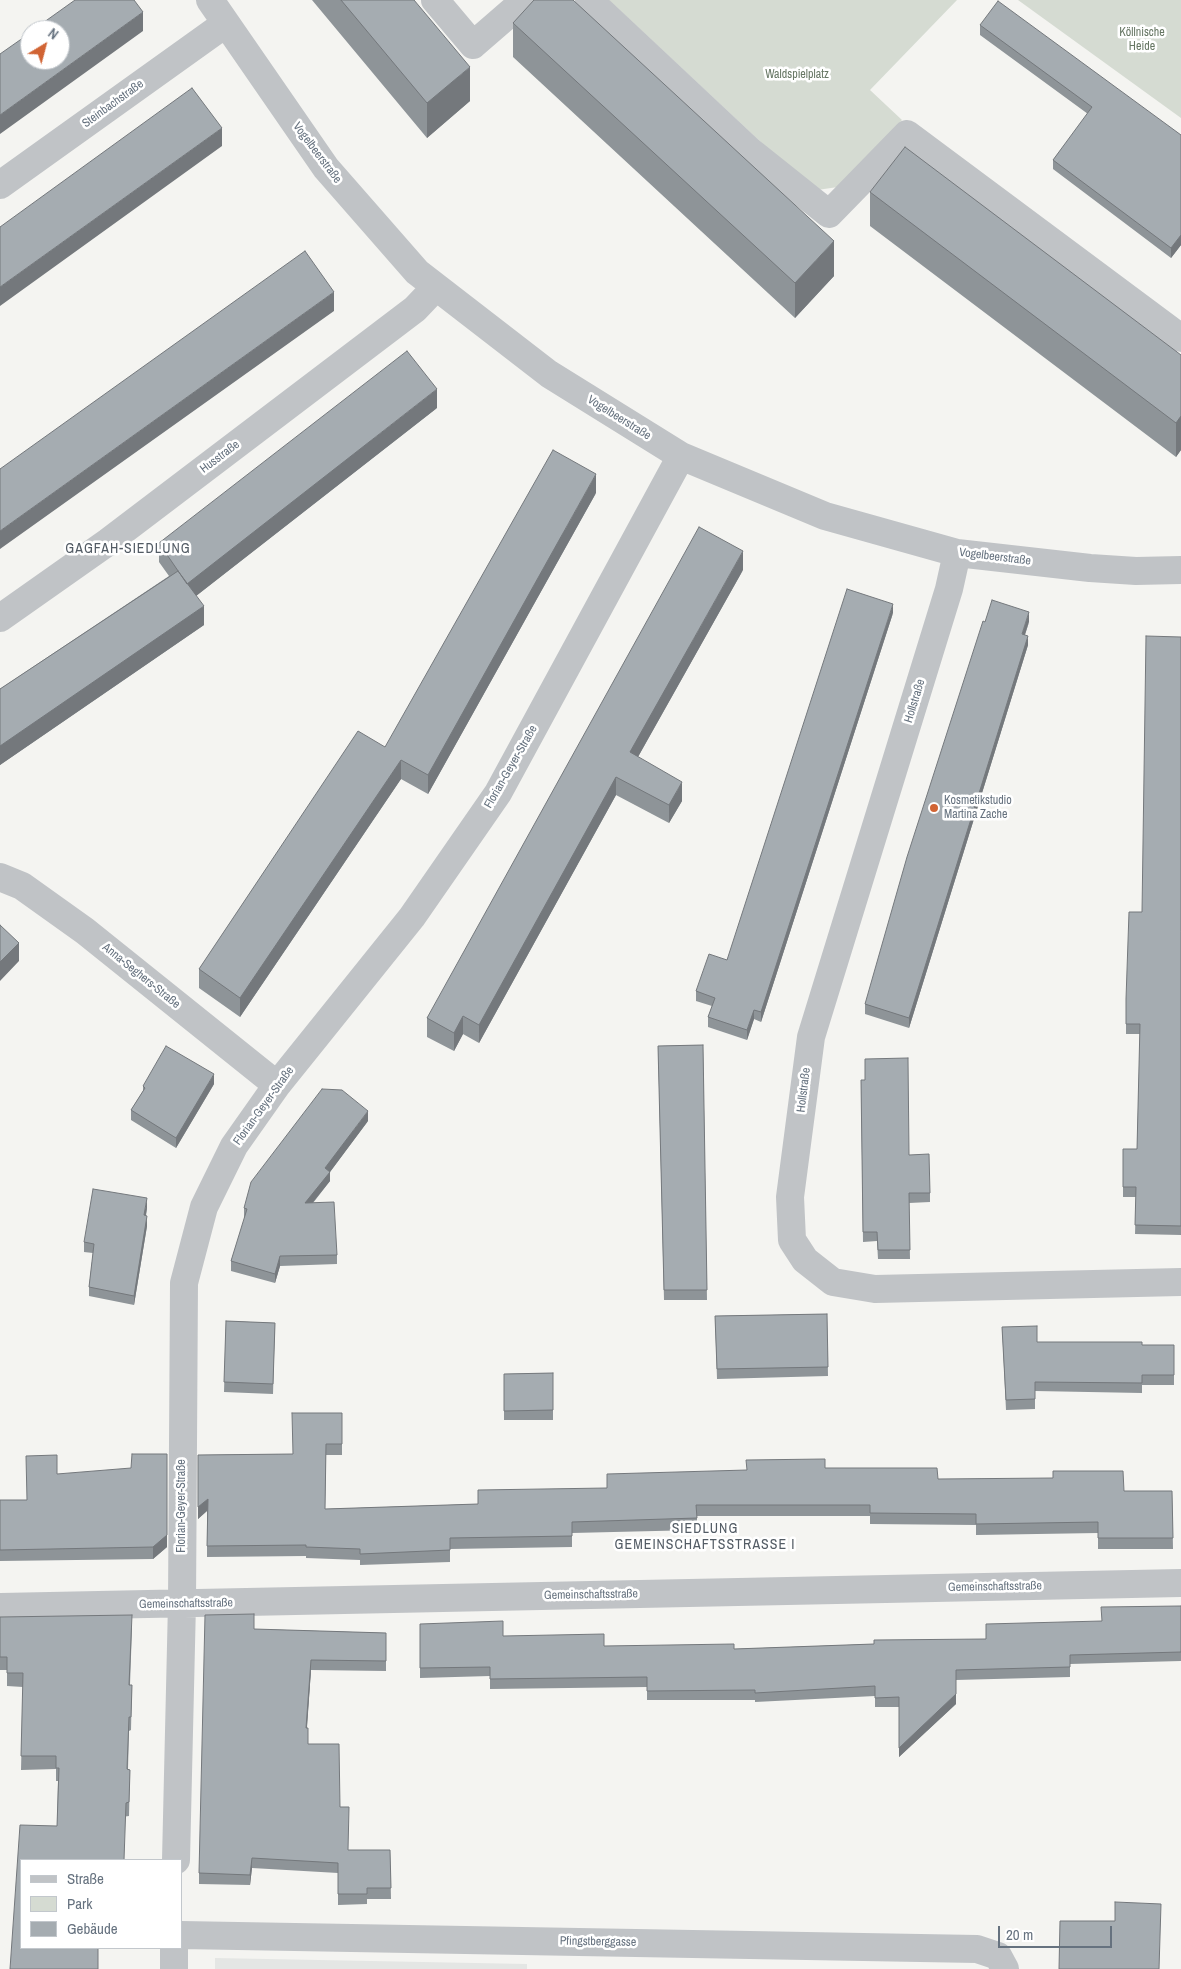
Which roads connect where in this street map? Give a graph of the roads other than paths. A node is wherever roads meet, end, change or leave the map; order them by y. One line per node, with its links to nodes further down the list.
1 (210, 0): 5 (street, Vogelbeerstraße)
2 (435, 0): 3 (street)
3 (525, 0)
4 (589, 0): 8 (street)
5 (225, 24): 6 (street, Steinbachstraße); 7 (street, Vogelbeerstraße)
6 (0, 184)
7 (435, 288): 9 (street, Vogelbeerstraße); 12 (street, Husstraße)
8 (1181, 338)
9 (681, 456): 10 (street, Vogelbeerstraße); 14 (street, Florian-Geyer-Straße)
10 (957, 553): 11 (street, Vogelbeerstraße); 15 (street, Hollstraße)
11 (1181, 570)
12 (0, 618)
13 (0, 877): 14 (street, Anna-Seghers-Straße)
14 (277, 1085): 17 (street, Florian-Geyer-Straße)
15 (1181, 1282)
16 (1181, 1582): 17 (street, Gemeinschaftsstraße)
17 (182, 1604): 18 (street, Gemeinschaftsstraße); 19 (street, Florian-Geyer-Straße)
18 (0, 1607)
19 (176, 1859)
20 (182, 1935): 23 (street, Pfingstberggasse)
21 (174, 1949): 22 (street)
22 (174, 1969)
23 (1005, 1969)

